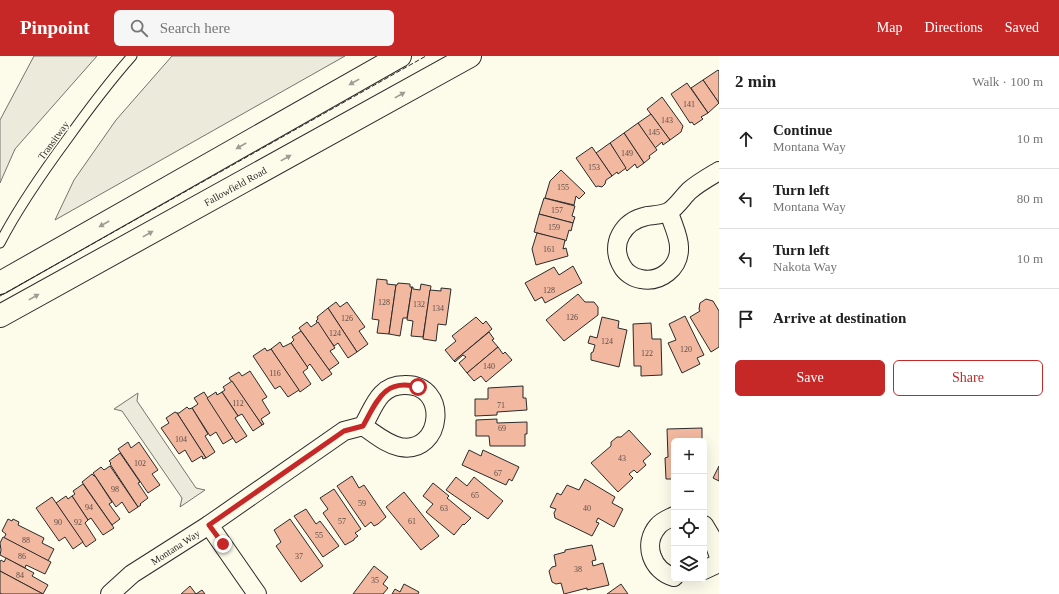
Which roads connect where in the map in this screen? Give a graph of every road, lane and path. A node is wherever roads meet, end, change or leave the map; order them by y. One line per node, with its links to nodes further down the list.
1 (132, 56): 6 (lane, Transitway)
2 (400, 56): 7 (main road, one-way to 7)
3 (470, 56): 8 (main road, Fallowfield Road, one-way to 3)
4 (719, 171): 5 (street)
5 (669, 212)
6 (0, 243)
7 (0, 283)
8 (0, 316)
9 (363, 426): 11 (street, Montana Way)
10 (671, 518): 16 (street)
11 (209, 525): 17 (street, Montana Way); 18 (street)
12 (707, 530): 13 (street)
13 (719, 556)
14 (719, 563): 15 (street)
15 (707, 569)
16 (671, 576)
17 (110, 594)
18 (257, 594)

